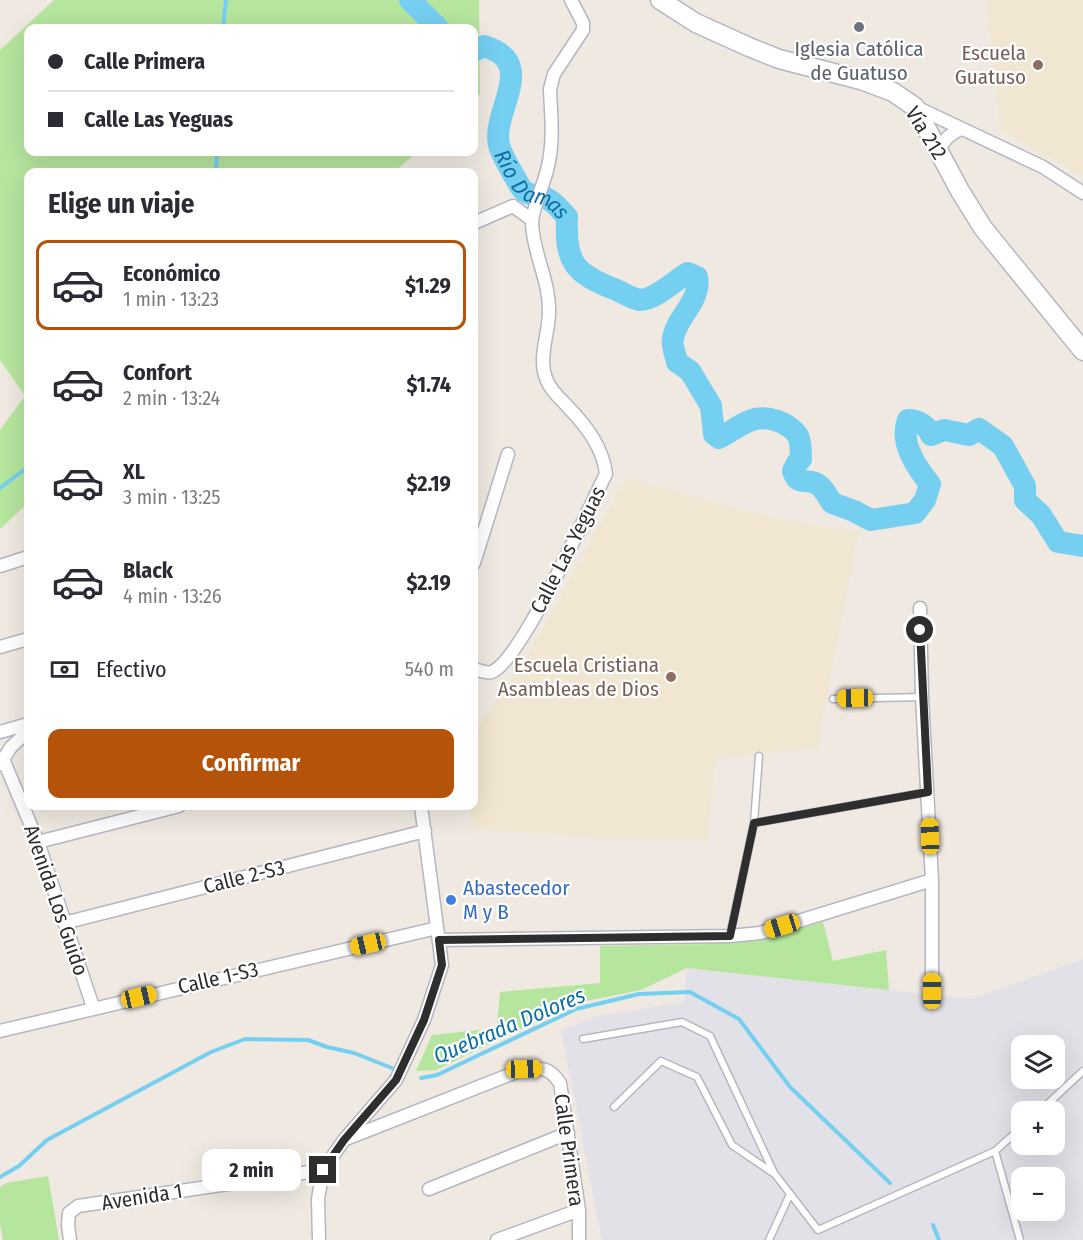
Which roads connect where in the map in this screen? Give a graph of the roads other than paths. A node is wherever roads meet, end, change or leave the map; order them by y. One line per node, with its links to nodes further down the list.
1 (571, 0): 7 (street, Calle Las Yeguas)
2 (660, 0): 3 (main road, Vía 212)
3 (915, 107): 4 (street); 5 (main road, Vía 212)
4 (961, 129): 5 (street); 6 (street)
5 (939, 151): 9 (main road, Vía 212)
6 (1083, 192)
7 (532, 220): 8 (street); 17 (street, Calle Las Yeguas)
8 (478, 221)
9 (1083, 351)
10 (508, 454): 11 (street)
11 (478, 550)
12 (24, 558): 13 (street)
13 (0, 566)
14 (920, 608): 18 (street)
15 (24, 640): 16 (street)
16 (0, 647)
17 (478, 670)
18 (922, 697): 19 (lane); 25 (street)
19 (833, 699)
20 (24, 725): 21 (street)
21 (0, 732)
22 (24, 735): 24 (street)
23 (759, 756): 28 (lane)
24 (1, 762): 30 (street, Avenida Los Guido)
25 (928, 792): 28 (lane); 31 (street)
26 (163, 810): 30 (street)
27 (421, 810): 29 (street)
28 (754, 823): 34 (lane)
29 (424, 831): 32 (street, Calle 2-S3); 33 (street)
30 (38, 842): 32 (street, Avenida Los Guido)
31 (932, 880): 34 (street, Calle 1-S3); 35 (street)
32 (64, 922): 36 (street, Avenida Los Guido)
33 (438, 934): 34 (street, Calle 1-S3); 36 (street, Calle 1-S3); 44 (street)
34 (730, 936)
35 (932, 991)
36 (93, 1008): 37 (street, Calle 1-S3)
37 (0, 1031)
38 (583, 1039): 47 (lane)
39 (1083, 1071): 40 (lane)
40 (1051, 1101)
41 (614, 1107): 47 (lane)
42 (568, 1133): 44 (street, Calle Primera); 48 (street); 50 (street, Calle Primera)
43 (1011, 1137): 45 (lane)
44 (344, 1140): 46 (street)
45 (995, 1151): 49 (lane); 56 (lane)
46 (323, 1170): 51 (street, Avenida 1); 52 (street)
47 (774, 1173): 49 (lane)
48 (429, 1189)
49 (790, 1194): 55 (lane)
50 (579, 1210): 53 (street); 54 (street, Calle Primera)
51 (70, 1240)
52 (319, 1240)
53 (497, 1240)
54 (579, 1240)
55 (769, 1240)
56 (1020, 1240)

